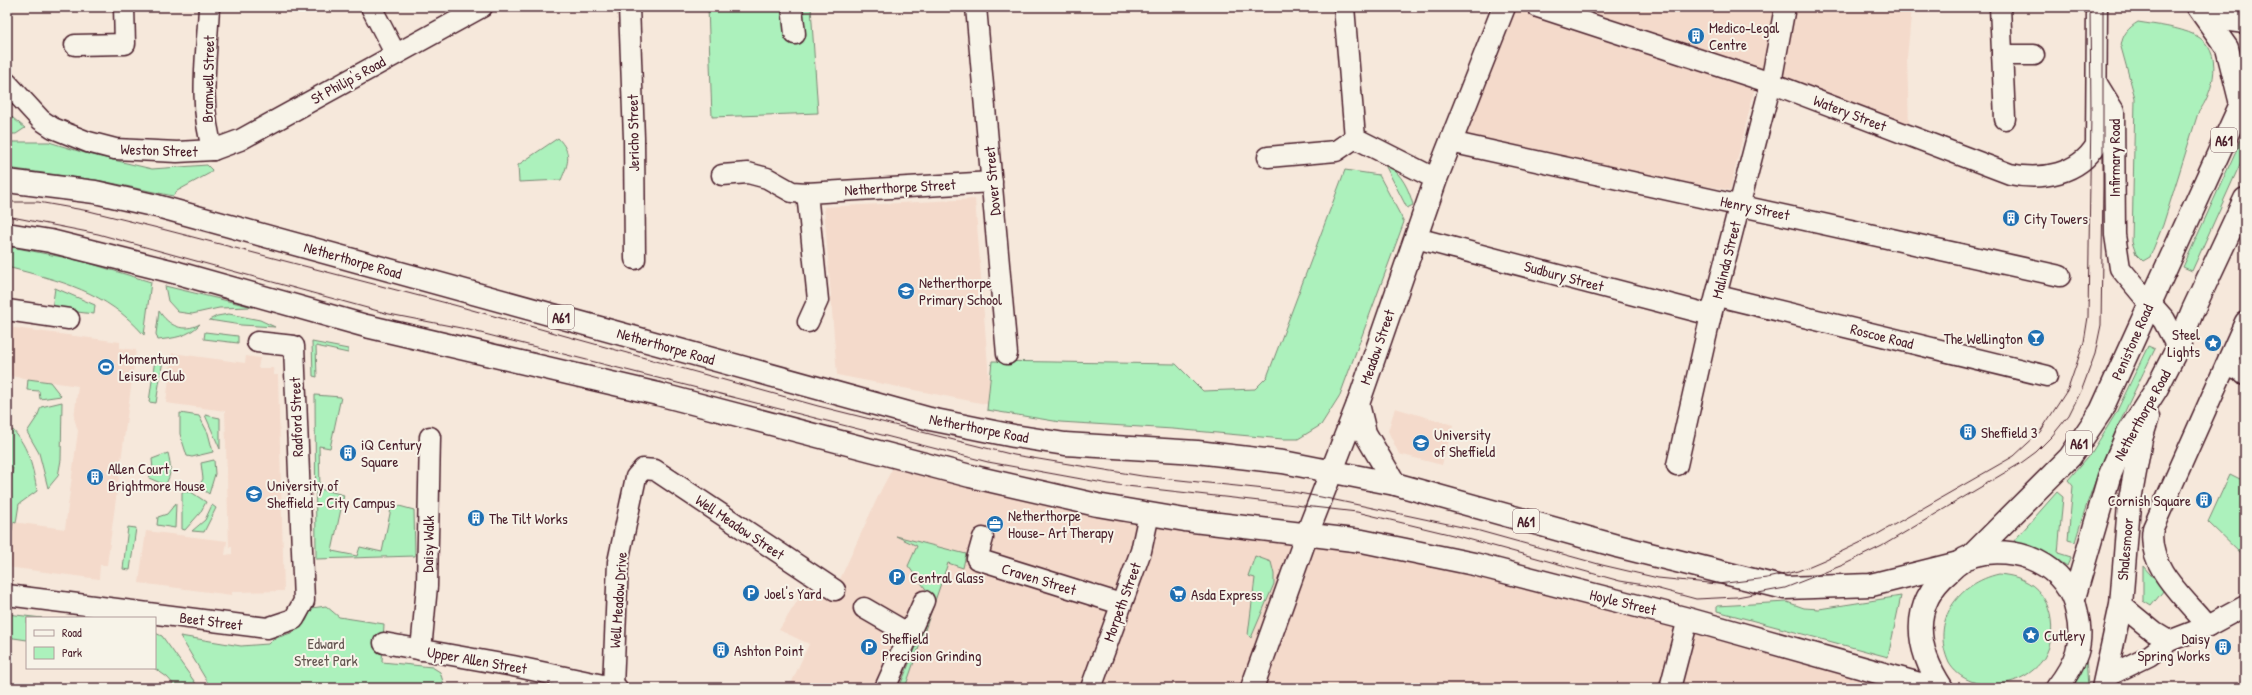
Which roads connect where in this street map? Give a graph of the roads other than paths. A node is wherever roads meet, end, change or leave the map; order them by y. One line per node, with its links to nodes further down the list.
1 (124, 7): 18 (street)
2 (209, 7): 29 (street, Bramwell Street)
3 (371, 7): 19 (street)
4 (482, 7): 19 (street, St Philip's Road)
5 (629, 7): 40 (street, Jericho Street)
6 (792, 7): 17 (street)
7 (976, 7): 34 (street, Dover Street)
8 (1344, 7): 27 (street)
9 (1504, 7): 28 (main road, Meadow Street)
10 (1538, 7): 23 (street, Watery Street)
11 (1785, 7): 23 (street, Malinda Street)
12 (2000, 7): 21 (street)
13 (2097, 7): 24 (street)
14 (2198, 7): 25 (main road)
15 (2208, 7): 16 (main road)
16 (2245, 22)
17 (795, 34)
18 (75, 45)
19 (395, 54): 29 (street, St Philip's Road)
20 (2034, 55): 21 (street)
21 (2002, 56): 26 (street)
22 (7, 83): 29 (street, Weston Street)
23 (1771, 83): 24 (street, Watery Street); 37 (street, Malinda Street)
24 (2098, 85): 43 (street, Infirmary Road)
25 (2243, 99): 43 (main road, Penistone Road / A61)
26 (2005, 119)
27 (1355, 138): 30 (street); 32 (street)
28 (1450, 142): 32 (main road, Meadow Street); 37 (street, Henry Street)
29 (214, 150)
30 (1268, 157)
31 (722, 175): 35 (street, Netherthorpe Street)
32 (1436, 179): 39 (main road, Meadow Street)
33 (7, 181): 60 (main road, Netherthorpe Road / A61)
34 (992, 182): 35 (street, Netherthorpe Street); 51 (street, Dover Street)
35 (807, 193): 47 (street)
36 (2245, 199): 50 (main road, A61)
37 (1740, 204): 41 (street, Henry Street); 42 (street, Malinda Street)
38 (7, 234): 62 (main road)
39 (1416, 238): 45 (street, Sudbury Street); 56 (main road, Meadow Street)
40 (635, 259)
41 (2060, 276)
42 (1718, 296): 45 (street, Malinda Street); 54 (street, Roscoe Road)
43 (2149, 303): 50 (main road); 65 (main road, Penistone Road / A61)
44 (7, 310): 46 (street)
45 (1711, 315): 58 (street, Malinda Street)
46 (70, 319)
47 (808, 322)
48 (2245, 322): 52 (street)
49 (257, 342): 76 (street, Radford Street)
50 (2178, 347): 55 (main road, Netherthorpe Road / A61)
51 (1007, 354)
52 (2227, 365): 53 (street); 75 (street)
53 (2245, 375)
54 (2046, 376)
55 (2157, 388): 68 (main road, Netherthorpe Road / A61); 71 (main road, Shalesmoor)
56 (1358, 404): 60 (main road, Meadow Street); 61 (main road)
57 (430, 437): 80 (street, Daisy Walk)
58 (1677, 465)
59 (643, 469): 66 (street, Well Meadow Street); 82 (street, Well Meadow Drive)
60 (1331, 471): 61 (main road, A61); 63 (main road, Meadow Street)
61 (1395, 484): 65 (main road, A61)
62 (1149, 514): 63 (main road); 70 (street, Morpeth Street)
63 (1307, 534): 74 (main road, Hoyle Street); 85 (main road, Meadow Street)
64 (983, 538): 70 (street, Craven Street)
65 (1964, 560): 68 (main road, A61); 88 (main road, A61)
66 (835, 590)
67 (7, 595): 76 (street, Beet Street)
68 (2075, 601): 81 (main road, A61); 89 (main road, A61)
69 (924, 602): 77 (street)
70 (1121, 604): 84 (street, Morpeth Street)
71 (2121, 605): 78 (street); 81 (main road, Shalesmoor)
72 (2245, 606): 75 (street)
73 (864, 608): 77 (street)
74 (1688, 619): 86 (street); 87 (main road, Hoyle Street)
75 (2208, 626): 78 (street)
76 (272, 628)
77 (909, 634): 83 (street)
78 (2169, 641): 81 (street)
79 (384, 643): 80 (street, Upper Allen Street)
80 (421, 650): 82 (street, Upper Allen Street)
81 (2105, 677)
82 (615, 687)
83 (885, 688)
84 (1091, 688)
85 (1252, 688)
86 (1670, 688)
87 (1934, 688)
88 (1942, 688)
89 (2057, 688)

